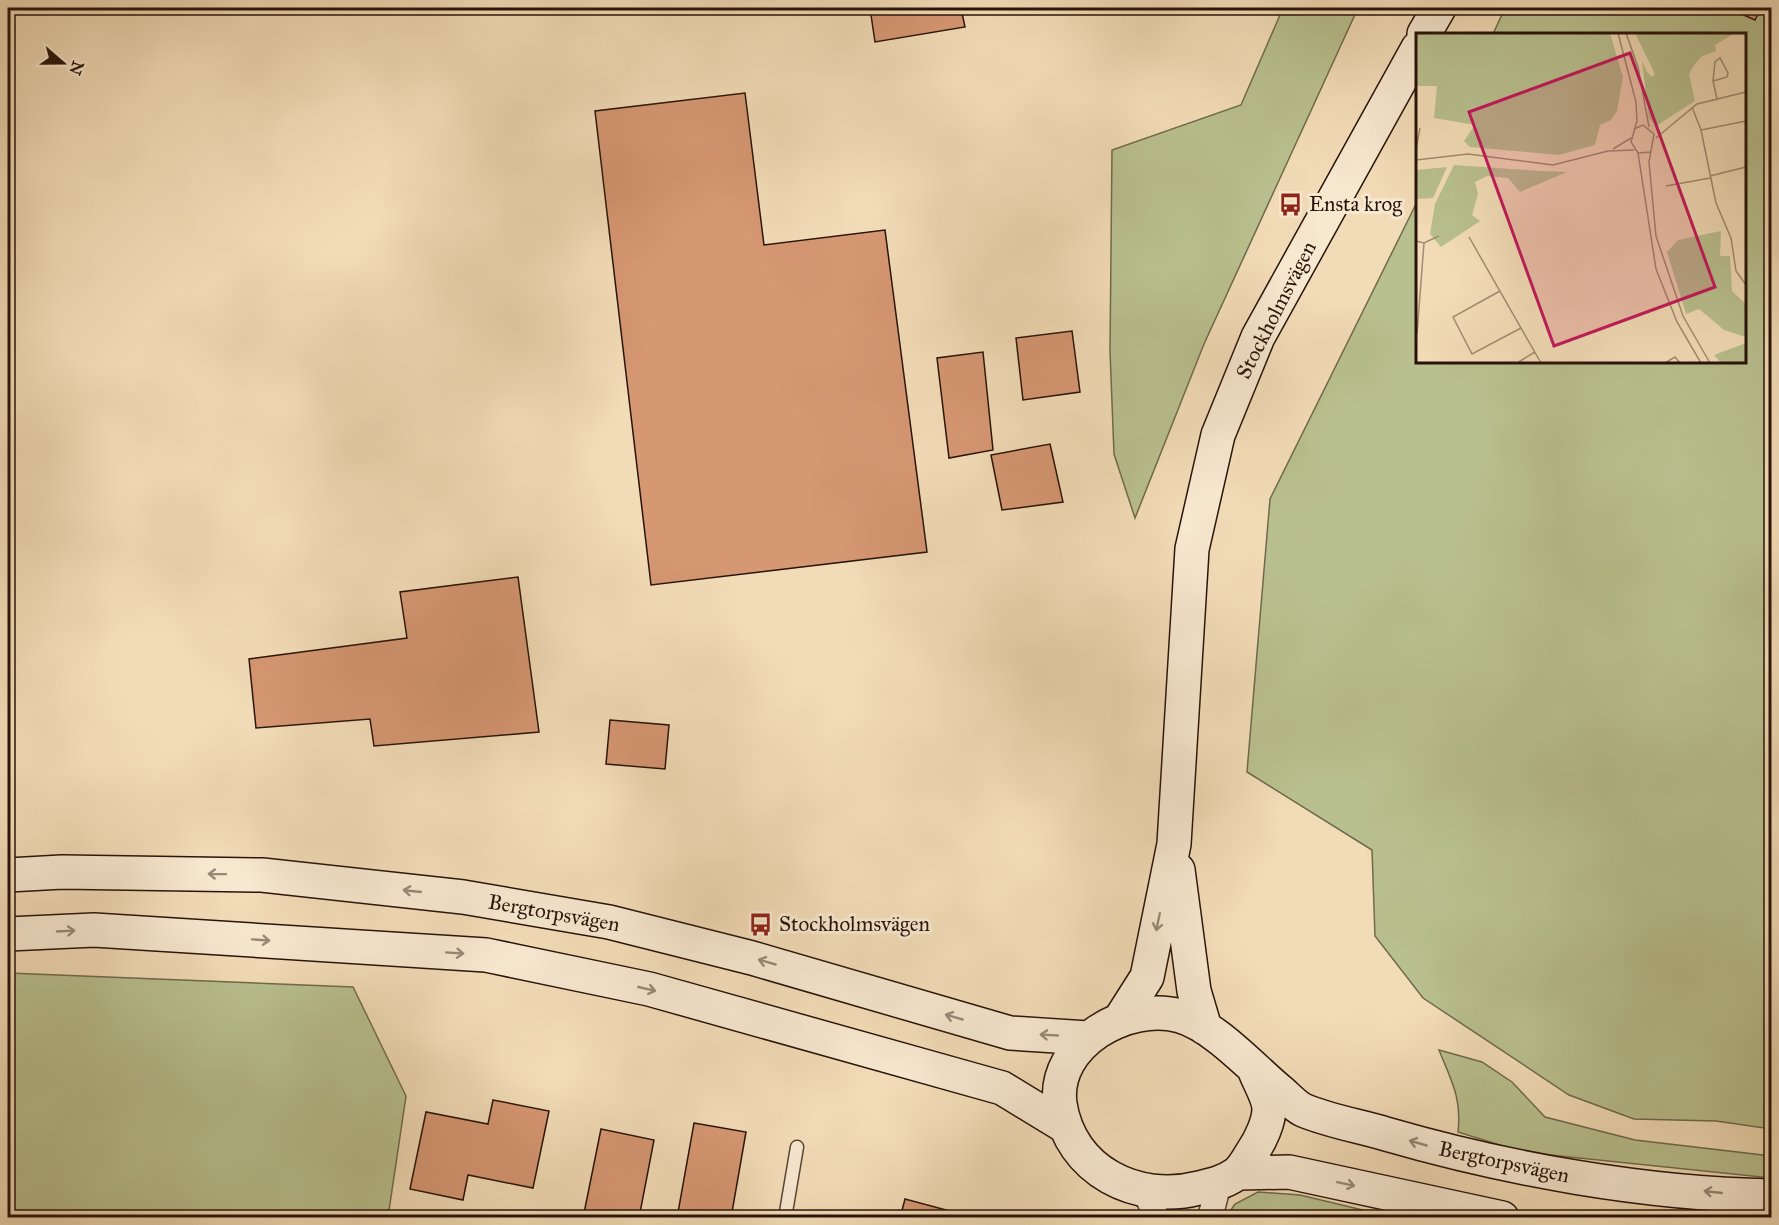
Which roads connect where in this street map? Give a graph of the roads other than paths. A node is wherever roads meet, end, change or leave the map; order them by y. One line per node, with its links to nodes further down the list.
1 (1439, 8): 2 (main road)
2 (1425, 33)
3 (1416, 52): 4 (main road, Stockholmsvägen)
4 (1174, 844): 7 (main road, Stockholmsvägen, one-way to 7); 8 (main road, Stockholmsvägen)
5 (8, 876): 9 (main road, Bergtorpsvägen, one-way to 5)
6 (8, 934): 11 (main road, one-way to 11)
7 (1119, 1021): 8 (main road); 9 (main road)
8 (1205, 1028): 10 (main road)
9 (1088, 1038): 11 (main road)
10 (1255, 1071): 13 (main road); 14 (main road, Bergtorpsvägen, one-way to 10)
11 (1066, 1127): 15 (main road)
12 (797, 1147): 16 (lane)
13 (1229, 1178): 15 (main road); 17 (street); 18 (main road, one-way to 18)
14 (1772, 1196)
15 (1151, 1205)
16 (785, 1218)
17 (1210, 1218)
18 (1502, 1218)

